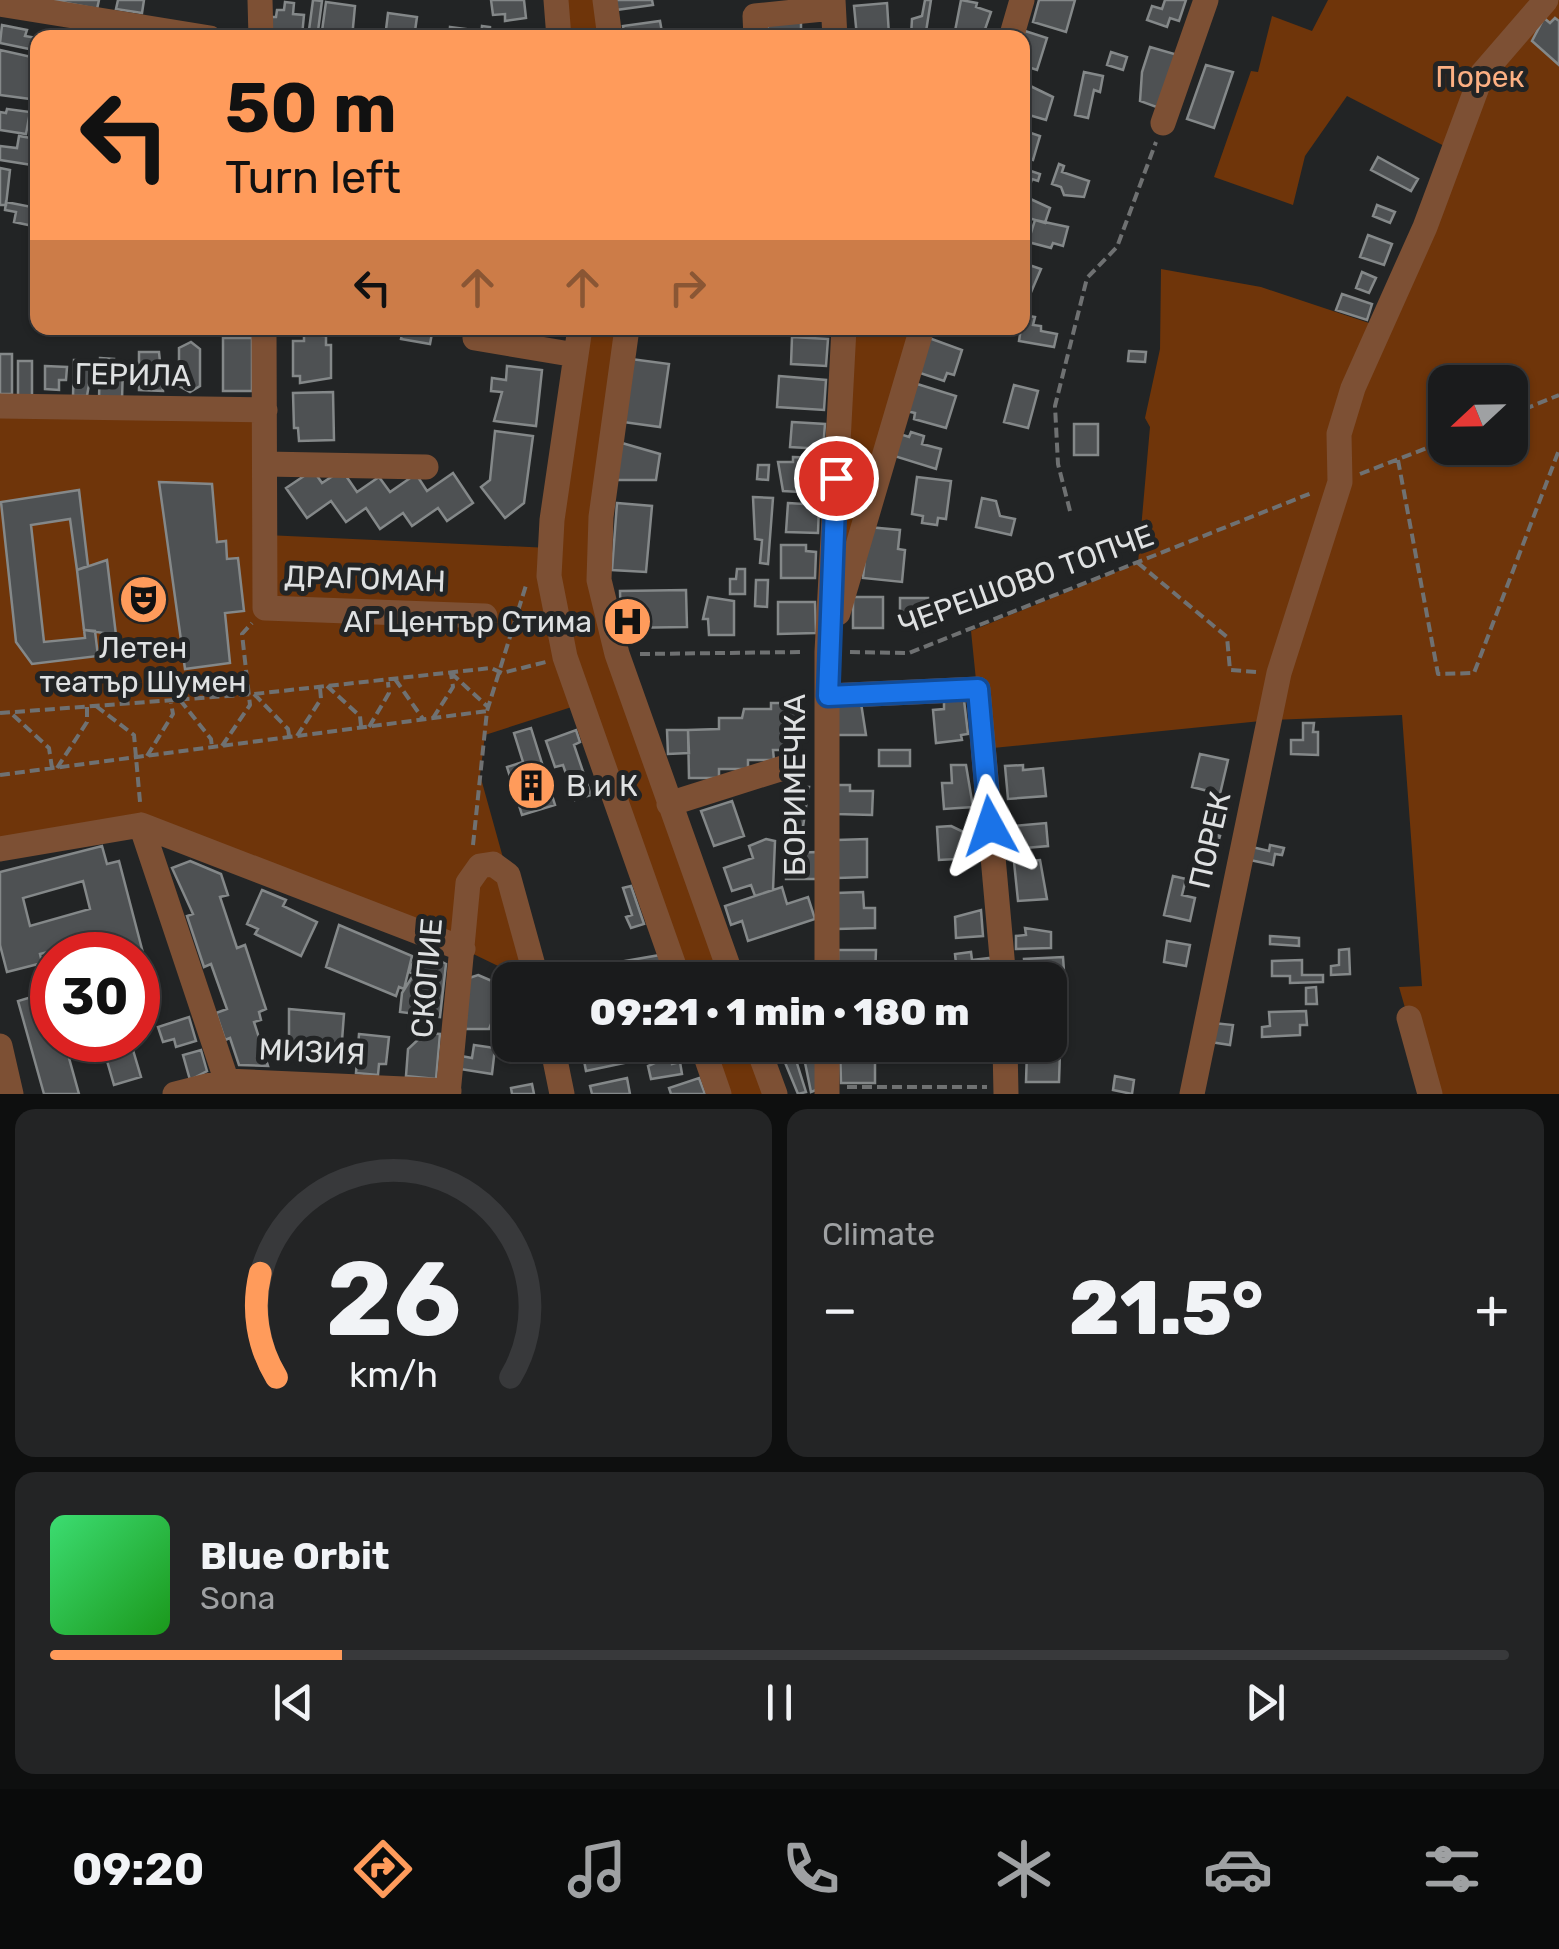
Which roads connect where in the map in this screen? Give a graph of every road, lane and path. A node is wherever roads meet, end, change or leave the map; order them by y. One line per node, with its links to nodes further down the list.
1 (260, 0): 10 (street)
2 (556, 0): 11 (street)
3 (605, 0): 12 (street)
4 (1022, 0): 15 (street)
5 (1206, 0): 16 (street)
6 (1546, 0): 33 (street, ПОРЕК)
7 (0, 4): 9 (street)
8 (833, 4): 13 (street); 14 (street)
9 (161, 30)
10 (261, 30)
11 (559, 30)
12 (609, 30)
13 (756, 30)
14 (835, 30)
15 (1013, 30)
16 (1163, 123): 34 (path)
17 (264, 335): 27 (street, ДРАГОМАН)
18 (579, 335): 23 (street)
19 (626, 335): 40 (street)
20 (844, 335): 39 (street, БОРИМЕЧКА)
21 (920, 335): 39 (street)
22 (475, 338): 23 (street)
23 (576, 355): 35 (street)
24 (1559, 395): 26 (path)
25 (0, 406): 27 (street, ГЕРИЛА)
26 (1528, 408)
27 (265, 410): 31 (street, ДРАГОМАН)
28 (1428, 448): 30 (path, ЧЕРЕШОВО ТОПЧЕ)
29 (1559, 450): 30 (path)
30 (1398, 460): 33 (path, ЧЕРЕШОВО ТОПЧЕ)
31 (265, 464): 32 (street); 37 (street, ДРАГОМАН)
32 (426, 467)
33 (1340, 482): 36 (path, ЧЕРЕШОВО ТОПЧЕ); 44 (street, ПОРЕК)
34 (1070, 512)
35 (550, 548): 41 (street); 43 (path)
36 (1138, 563): 39 (path, ЧЕРЕШОВО ТОПЧЕ); 44 (path)
37 (265, 608): 38 (street, ДРАГОМАН); 47 (path)
38 (485, 616)
39 (827, 652): 40 (path, ЧЕРЕШОВО ТОПЧЕ); 48 (street, БОРИМЕЧКА)
40 (616, 654): 69 (street)
41 (565, 657): 43 (path); 75 (street)
42 (451, 673): 43 (path); 45 (path); 53 (path); 56 (path)
43 (502, 673): 53 (path)
44 (1279, 674): 95 (street, ПОРЕК)
45 (391, 680): 46 (path); 57 (path); 58 (path)
46 (323, 686): 47 (path); 59 (path); 60 (path)
47 (251, 694): 49 (path); 61 (path); 62 (path)
48 (828, 696): 77 (street, БОРИМЕЧКА); 78 (street)
49 (180, 700): 50 (path); 63 (path)
50 (171, 701): 51 (path); 64 (path)
51 (96, 706): 52 (path); 65 (path)
52 (86, 707): 54 (path); 66 (path)
53 (488, 709): 56 (path); 72 (path)
54 (10, 713): 55 (path); 66 (path)
55 (0, 714)
56 (432, 718): 57 (path)
57 (422, 719): 58 (path)
58 (369, 727): 59 (path)
59 (361, 728): 60 (path)
60 (297, 736): 61 (path)
61 (289, 737): 62 (path)
62 (222, 746): 63 (path)
63 (212, 748): 64 (path)
64 (147, 756): 65 (path)
65 (137, 757): 66 (path); 70 (path)
66 (54, 768): 68 (path)
67 (783, 768): 69 (street)
68 (0, 776)
69 (669, 804): 76 (street)
70 (141, 825): 71 (street); 73 (street); 86 (street)
71 (0, 849)
72 (474, 870): 73 (street, СКОПИЕ); 74 (street)
73 (463, 948): 89 (street, СКОПИЕ)
74 (532, 962)
75 (673, 962)
76 (726, 962)
77 (827, 962)
78 (1002, 962)
79 (1409, 1018): 96 (street)
80 (0, 1046): 90 (street)
81 (555, 1062): 92 (street)
82 (708, 1062): 93 (street)
83 (763, 1062): 94 (street)
84 (827, 1062): 88 (street)
85 (1006, 1062): 87 (street)
86 (228, 1087): 89 (street, МИЗИЯ); 91 (street, МИЗИЯ)
87 (1006, 1090): 88 (path)
88 (827, 1091)
89 (449, 1092)
90 (11, 1094)
91 (175, 1094)
92 (562, 1094)
93 (719, 1094)
94 (775, 1094)
95 (1192, 1094)
96 (1430, 1094)

